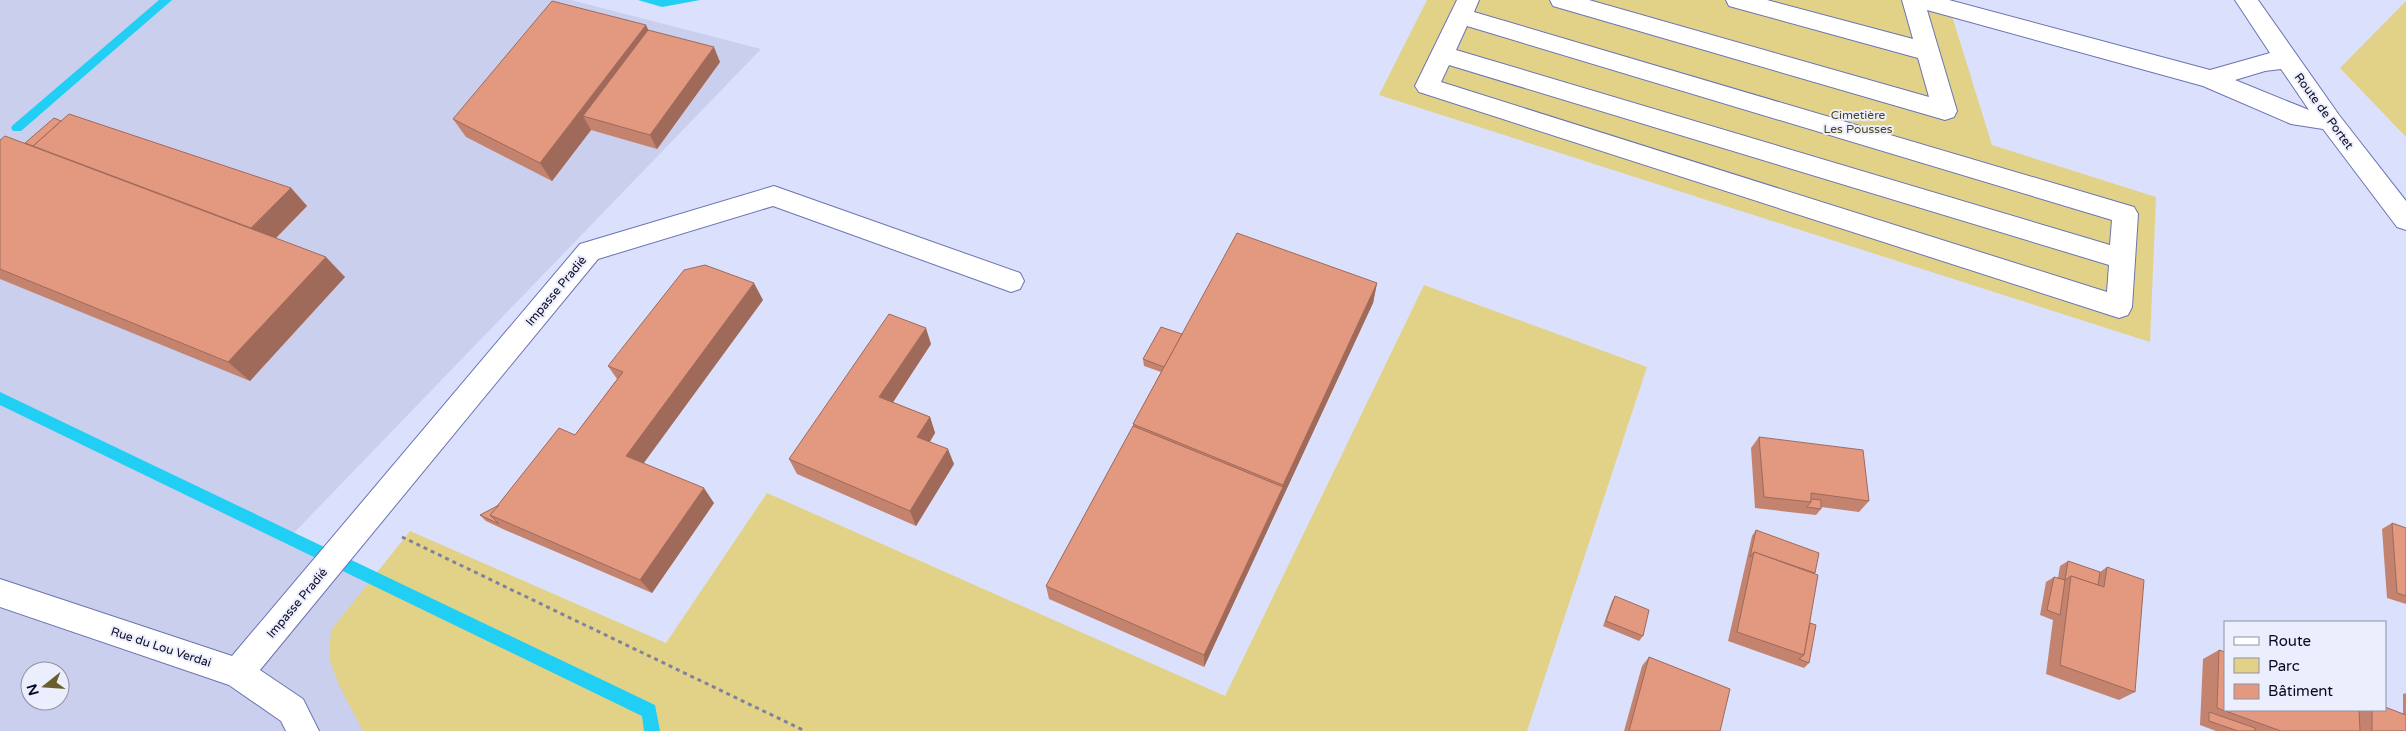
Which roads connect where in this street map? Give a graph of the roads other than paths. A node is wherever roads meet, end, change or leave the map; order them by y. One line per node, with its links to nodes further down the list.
1 (1561, 0): 7 (street)
2 (1737, 0): 7 (street)
3 (1913, 0): 7 (street)
4 (1919, 0): 10 (street)
5 (2246, 0): 9 (street, Route de Portet)
6 (1464, 8): 8 (street); 13 (street)
7 (1928, 52)
8 (1442, 54): 13 (street); 13 (street)
9 (2287, 60): 10 (street); 11 (street, Route de Portet)
10 (2210, 79): 11 (street)
11 (2330, 121): 12 (street, Route de Portet)
12 (2406, 220)
13 (2122, 259)
14 (1011, 281): 16 (street, Impasse Pradié)
15 (0, 593): 16 (street, Rue du Lou Verdai)
16 (238, 673): 17 (street, Rue du Lou Verdai)
17 (303, 731)

